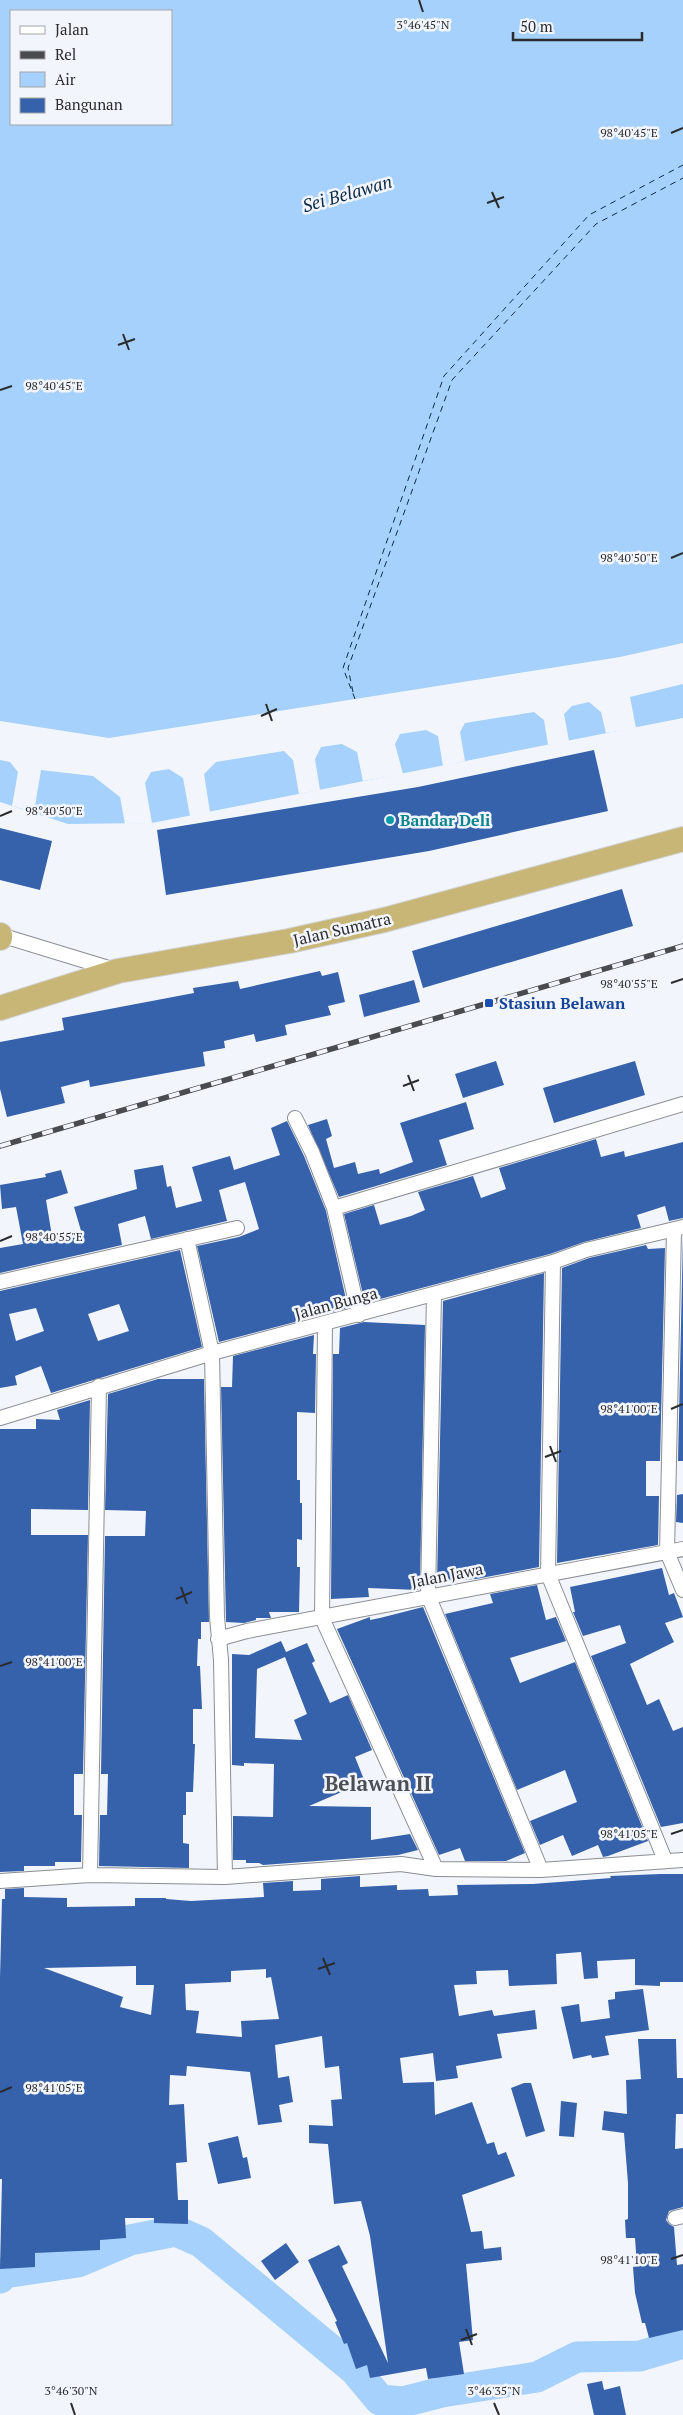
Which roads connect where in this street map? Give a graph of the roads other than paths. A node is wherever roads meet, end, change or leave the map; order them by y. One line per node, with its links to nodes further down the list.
1 (683, 840): 3 (highway, Jalan Sumatra)
2 (0, 936): 3 (street)
3 (118, 971): 4 (highway, Jalan Sumatra)
4 (0, 1008)
5 (683, 1104): 7 (street)
6 (295, 1118): 7 (street)
7 (334, 1208): 14 (street)
8 (237, 1228): 10 (street)
9 (678, 1228): 11 (street, Jalan Bunga); 20 (street)
10 (186, 1239): 12 (street); 16 (street)
11 (554, 1262): 13 (street, Jalan Bunga); 21 (street)
12 (0, 1282)
13 (434, 1295): 14 (street, Jalan Bunga); 23 (street)
14 (359, 1315): 15 (street, Jalan Bunga)
15 (325, 1324): 16 (street, Jalan Bunga); 24 (street)
16 (212, 1353): 17 (street, Jalan Bunga); 25 (street)
17 (99, 1386): 18 (street, Jalan Bunga); 30 (street)
18 (0, 1418)
19 (683, 1549): 20 (street, Jalan Jawa)
20 (667, 1552): 21 (street, Jalan Jawa); 22 (street)
21 (548, 1574): 23 (street, Jalan Jawa); 26 (street)
22 (683, 1590)
23 (428, 1595): 24 (street, Jalan Jawa); 29 (street)
24 (322, 1618): 25 (street, Jalan Jawa); 28 (street)
25 (218, 1639): 31 (street)
26 (665, 1860): 27 (street); 29 (street)
27 (683, 1860)
28 (436, 1869): 29 (street); 31 (street)
29 (541, 1870)
30 (90, 1875): 31 (street); 32 (street)
31 (225, 1877)
32 (0, 1881)

